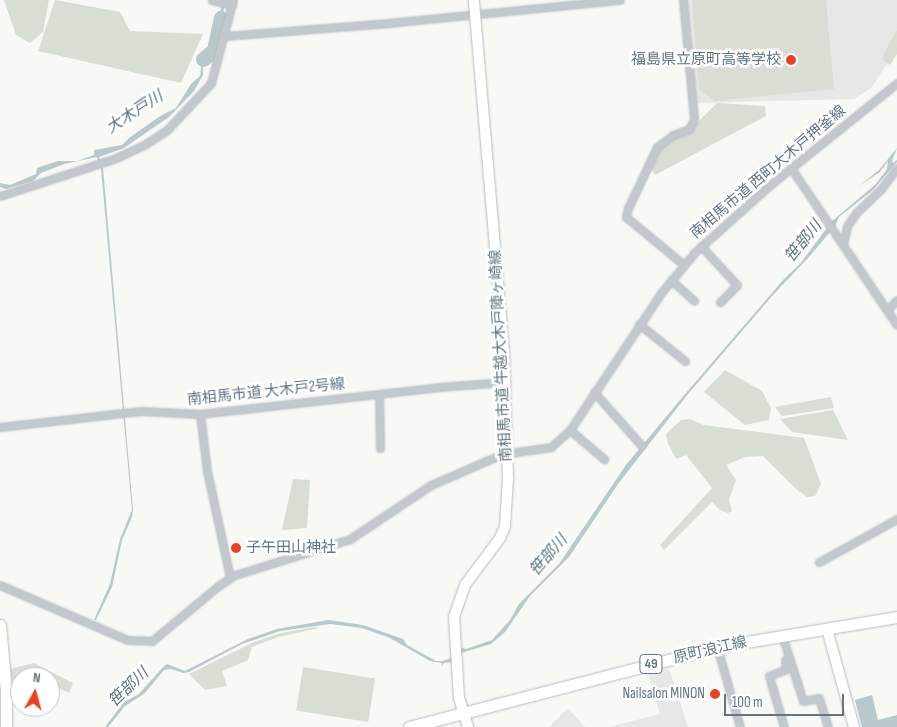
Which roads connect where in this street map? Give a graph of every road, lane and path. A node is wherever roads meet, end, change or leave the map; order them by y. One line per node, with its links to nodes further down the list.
1 (212, 0): 5 (street)
2 (474, 0): 6 (street, 南相馬市道 牛越大木戸陣ヶ崎線)
3 (620, 0): 6 (street)
4 (683, 0): 14 (street)
5 (233, 2): 7 (street)
6 (475, 14): 7 (street); 23 (street, 南相馬市道 牛越大木戸陣ヶ崎線)
7 (224, 36): 11 (street)
8 (897, 83): 9 (street, 南相馬市道 西町大木戸押釜線)
9 (791, 168): 12 (street); 13 (street, 南相馬市道 西町大木戸押釜線)
10 (897, 168): 12 (street)
11 (0, 196)
12 (841, 241): 19 (street)
13 (701, 246): 14 (street, 南相馬市道 西町大木戸押釜線); 18 (street)
14 (684, 265): 15 (street, 南相馬市道 西町大木戸押釜線)
15 (671, 280): 17 (street); 20 (street, 南相馬市道 西町大木戸押釜線)
16 (897, 300): 19 (street)
17 (694, 301)
18 (720, 302)
19 (887, 310): 21 (street)
20 (639, 324): 22 (street); 24 (street, 南相馬市道 西町大木戸押釜線)
21 (897, 325)
22 (685, 361)
23 (506, 382): 25 (street, 南相馬市道 大木戸2号線); 31 (street, 南相馬市道 牛越大木戸陣ヶ崎線)
24 (594, 392): 28 (street, 南相馬市道 西町大木戸押釜線); 29 (street)
25 (379, 395): 26 (street, 南相馬市道 大木戸2号線); 30 (street)
26 (200, 414): 27 (street, 南相馬市道 大木戸2号線); 35 (street)
27 (0, 427)
28 (570, 430): 31 (street, 南相馬市道 西町大木戸押釜線); 32 (street)
29 (641, 445)
30 (380, 448)
31 (508, 453): 35 (street, 南相馬市道 西町大木戸押釜線); 42 (street, 南相馬市道 牛越大木戸陣ヶ崎線)
32 (604, 459)
33 (897, 518): 34 (street)
34 (819, 562)
35 (230, 577): 36 (street, 南相馬市道 西町大木戸押釜線)
36 (0, 585)
37 (897, 617): 39 (main road, 原町浪江線 / 49)
38 (0, 625): 44 (main road)
39 (827, 629): 40 (main road, 原町浪江線 / 49); 50 (street)
40 (780, 636): 41 (main road, 原町浪江線 / 49); 48 (street); 49 (street)
41 (716, 648): 42 (main road, 原町浪江線 / 49); 47 (street)
42 (462, 713): 43 (main road, 原町浪江線 / 49); 46 (street, 南相馬市道 牛越大木戸陣ヶ崎線)
43 (439, 723): 45 (main road, 原町浪江線 / 49)
44 (6, 727)
45 (409, 727)
46 (468, 727)
47 (740, 727)
48 (784, 727)
49 (828, 727)
50 (854, 727)

